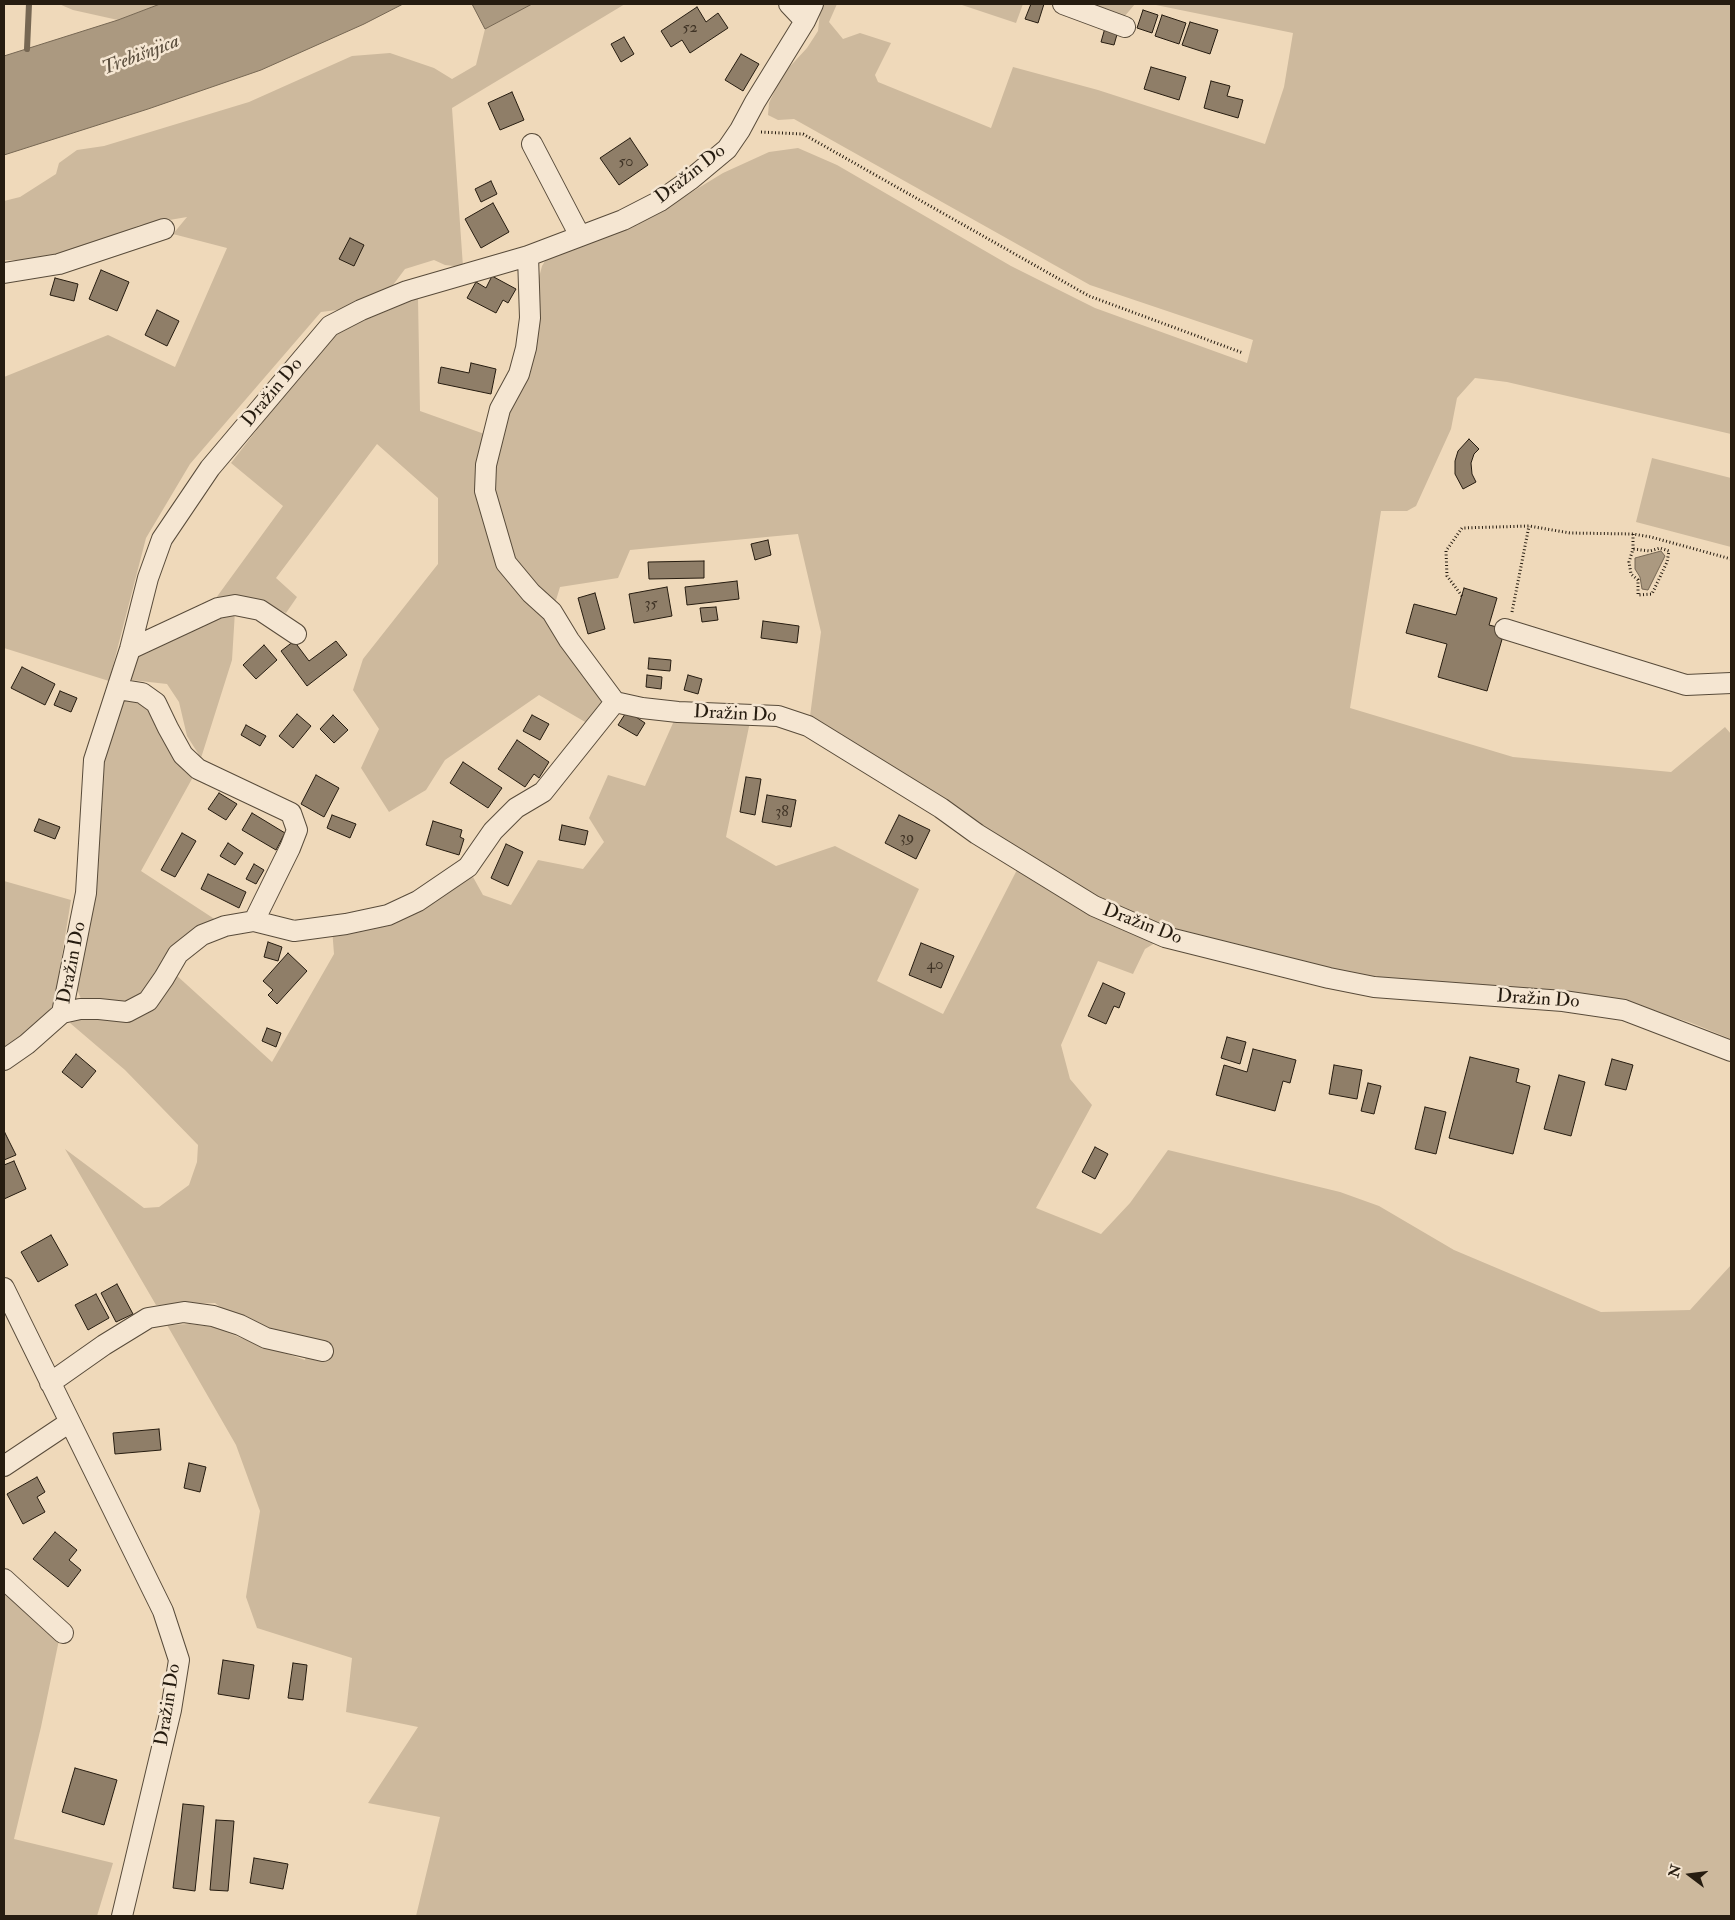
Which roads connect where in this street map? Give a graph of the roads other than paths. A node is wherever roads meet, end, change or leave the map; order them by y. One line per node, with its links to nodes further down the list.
1 (789, 4): 3 (street)
2 (1063, 4): 4 (street)
3 (809, 12): 7 (street, Dražin Do)
4 (1126, 27)
5 (532, 144): 7 (street)
6 (164, 230): 9 (street)
7 (580, 236): 8 (street, Dražin Do)
8 (528, 256): 12 (street, Dražin Do); 15 (street)
9 (4, 273)
10 (1506, 630): 13 (street)
11 (296, 634): 12 (street)
12 (130, 649): 14 (street, Dražin Do)
13 (1731, 683)
14 (116, 689): 16 (street); 17 (street, Dražin Do)
15 (614, 702): 16 (street, Dražin Do); 18 (street, Dražin Do)
16 (254, 921): 17 (street, Dražin Do)
17 (62, 1013): 19 (street)
18 (1731, 1051)
19 (4, 1060)
20 (4, 1288): 22 (street, Dražin Do)
21 (323, 1351): 22 (street)
22 (50, 1383): 23 (street, Dražin Do)
23 (70, 1422): 24 (street); 27 (street, Dražin Do)
24 (4, 1466)
25 (4, 1579): 26 (street)
26 (62, 1633)
27 (122, 1916)

